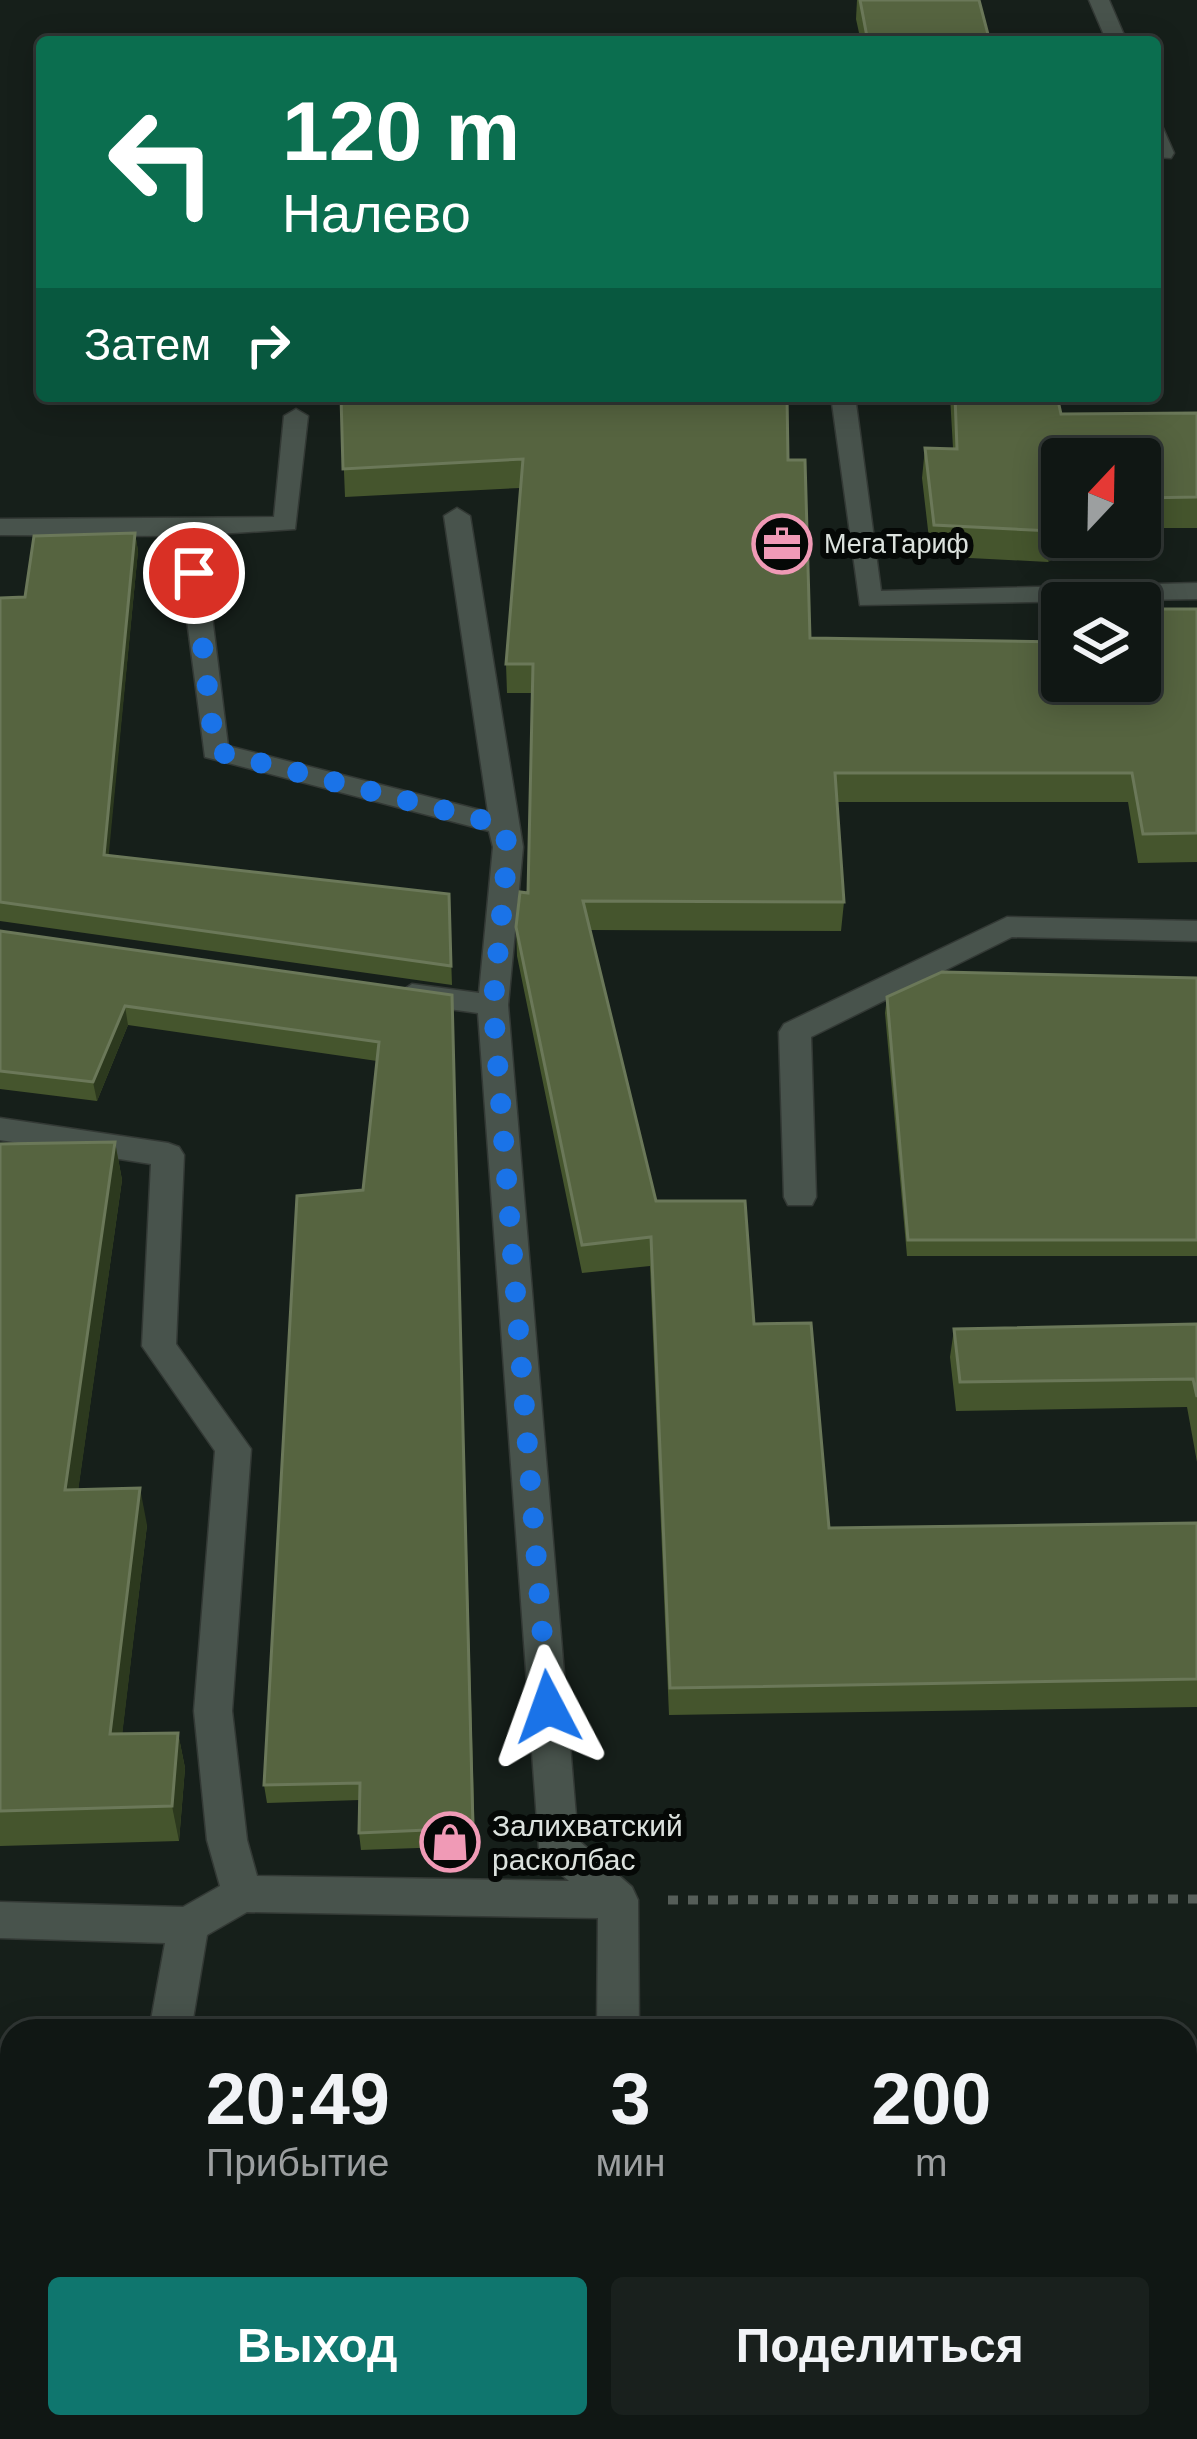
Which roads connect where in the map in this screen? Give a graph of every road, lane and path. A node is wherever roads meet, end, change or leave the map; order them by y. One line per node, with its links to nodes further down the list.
1 (1099, 0): 2 (lane)
2 (1114, 36)
3 (844, 402): 8 (lane)
4 (296, 416): 7 (lane)
5 (457, 516): 9 (lane)
6 (0, 526): 7 (lane)
7 (188, 528): 9 (lane)
8 (1197, 591)
9 (502, 825): 12 (lane)
10 (1197, 931): 14 (lane)
11 (375, 988): 12 (lane)
12 (493, 1005): 17 (lane)
13 (0, 1129): 15 (lane)
14 (800, 1197)
15 (242, 1894): 17 (lane); 19 (lane)
16 (1197, 1899): 17 (path)
17 (618, 1900): 21 (lane)
18 (0, 1920): 19 (lane)
19 (188, 1924): 20 (lane)
20 (172, 2019)
21 (617, 2019)

